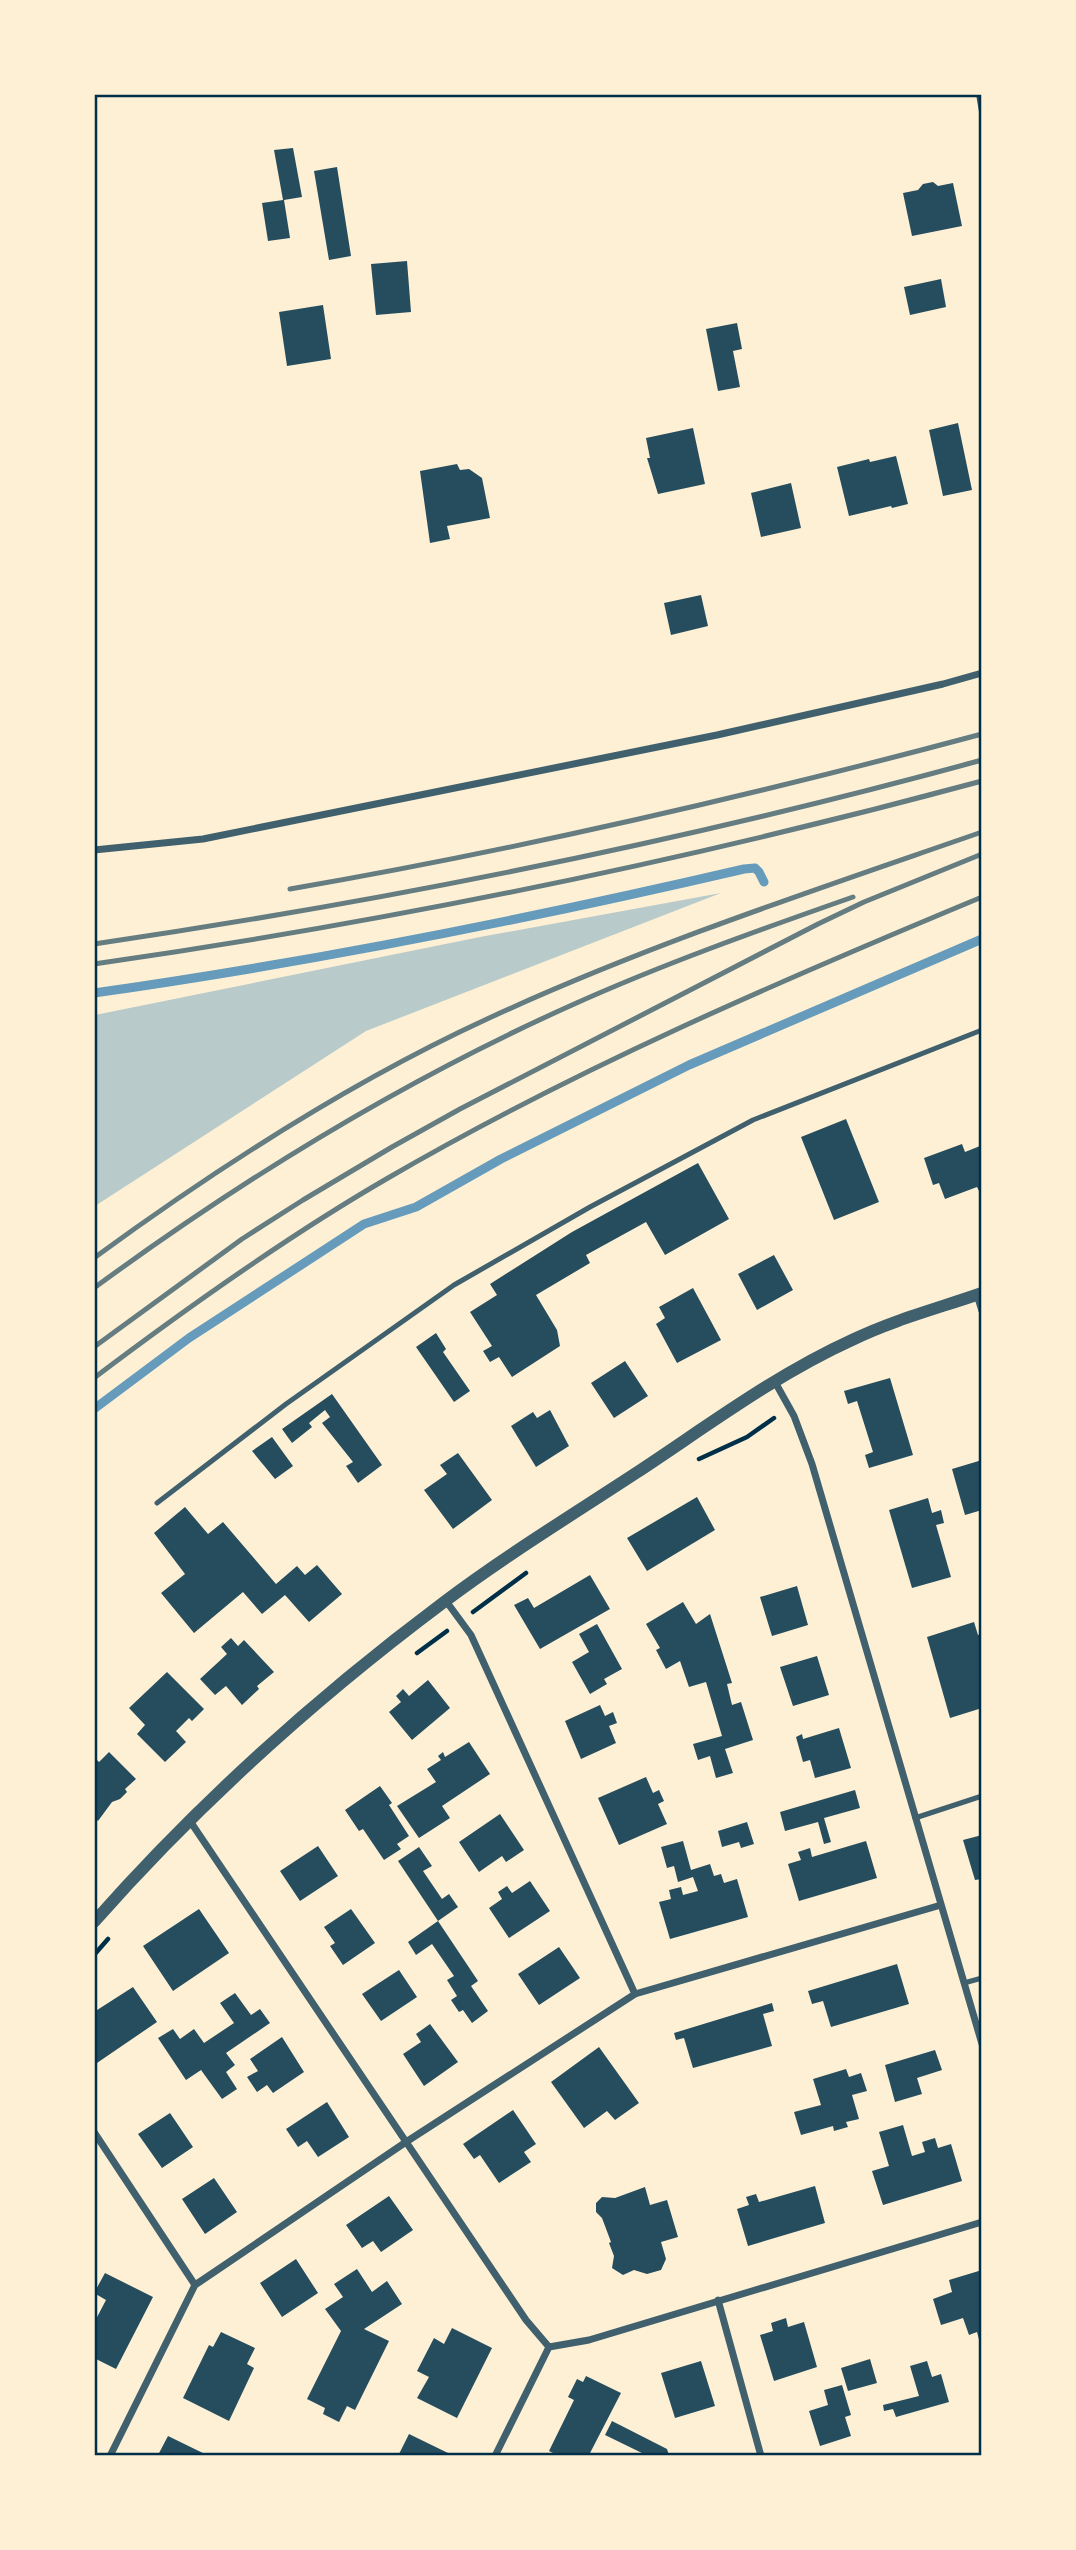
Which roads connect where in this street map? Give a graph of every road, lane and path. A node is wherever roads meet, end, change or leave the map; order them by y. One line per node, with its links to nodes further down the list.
1 (982, 673): 2 (street)
2 (94, 850)
3 (982, 1031): 9 (lane)
4 (979, 1294): 5 (street); 6 (street)
5 (982, 1311)
6 (775, 1382): 7 (street); 11 (street)
7 (789, 1407): 8 (path); 15 (street)
8 (688, 1466)
9 (157, 1503)
10 (527, 1573): 12 (path)
11 (446, 1601): 12 (street); 16 (street)
12 (461, 1621): 13 (path); 23 (street)
13 (406, 1661)
14 (982, 1797): 15 (lane)
15 (915, 1818): 17 (street)
16 (190, 1821): 18 (street); 26 (street)
17 (941, 1905): 22 (street); 23 (street)
18 (94, 1922)
19 (112, 1936): 20 (path)
20 (94, 1955)
21 (982, 1978): 22 (lane)
22 (964, 1983): 24 (street)
23 (635, 1994): 26 (street)
24 (982, 2044)
25 (94, 2132): 28 (street)
26 (406, 2142): 28 (street); 30 (street)
27 (982, 2222): 29 (street)
28 (195, 2285): 31 (street)
29 (718, 2300): 30 (street); 33 (street)
30 (549, 2347): 32 (street)
31 (110, 2455)
32 (495, 2455)
33 (761, 2455)

